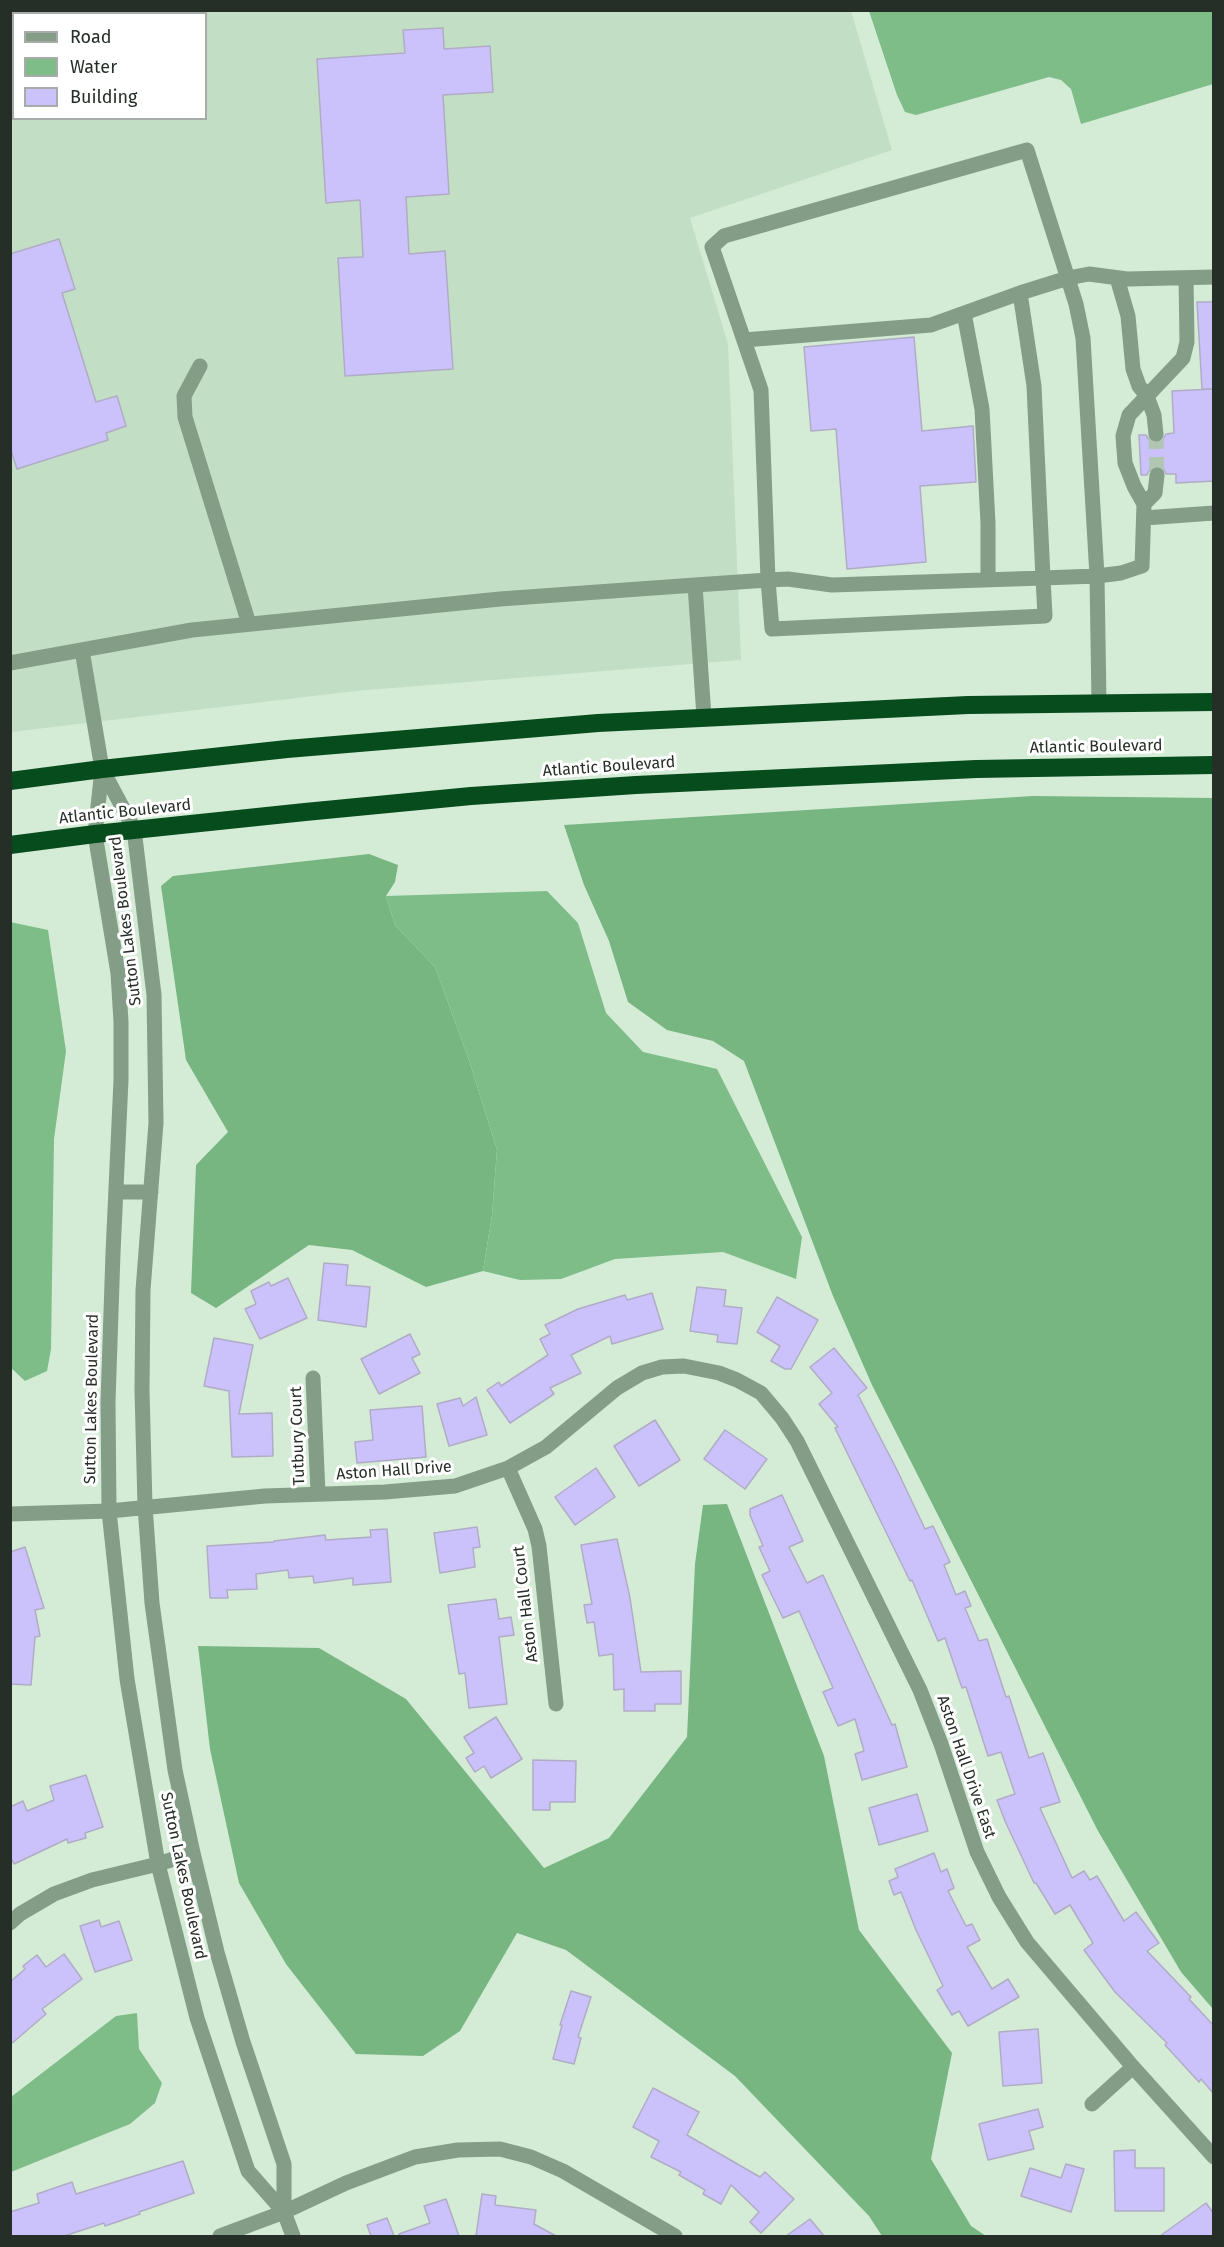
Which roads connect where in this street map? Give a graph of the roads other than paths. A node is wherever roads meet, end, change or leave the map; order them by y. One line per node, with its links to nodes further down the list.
1 (1214, 277): 4 (street)
2 (1068, 278): 3 (street); 5 (street); 7 (street); 14 (street)
3 (1117, 278): 4 (street); 9 (street)
4 (1186, 278): 9 (street)
5 (1020, 293): 6 (street); 15 (street)
6 (964, 313): 7 (street); 17 (street)
7 (744, 340): 16 (street)
8 (200, 366): 19 (street)
9 (1147, 396): 10 (street); 12 (street)
10 (1156, 434)
11 (1157, 475): 12 (street)
12 (1144, 511): 13 (street); 14 (street)
13 (1214, 513)
14 (1097, 576): 15 (street); 23 (street)
15 (1043, 578): 16 (street); 17 (street)
16 (768, 580): 17 (street); 18 (street)
17 (988, 580)
18 (695, 585): 19 (street); 24 (street)
19 (249, 624): 20 (street)
20 (82, 650): 21 (street); 26 (street)
21 (10, 663)
22 (1214, 702): 23 (highway)
23 (1099, 703): 24 (highway)
24 (704, 717): 26 (highway)
25 (1214, 765): 28 (highway, Atlantic Boulevard)
26 (102, 768): 27 (highway); 28 (street, Sutton Lakes Boulevard); 29 (street, Sutton Lakes Boulevard)
27 (10, 781)
28 (134, 830): 29 (highway, Atlantic Boulevard); 32 (street, Sutton Lakes Boulevard)
29 (95, 834): 30 (highway, Atlantic Boulevard); 31 (street, Sutton Lakes Boulevard)
30 (10, 845)
31 (116, 1192): 32 (street); 38 (street, Sutton Lakes Boulevard)
32 (151, 1192): 37 (street, Sutton Lakes Boulevard)
33 (719, 1373): 35 (street, Aston Hall Drive); 44 (street, Aston Hall Drive East)
34 (313, 1378): 36 (street, Tutbury Court)
35 (508, 1468): 36 (street, Aston Hall Drive); 40 (street, Aston Hall Court)
36 (318, 1494): 37 (street, Aston Hall Drive)
37 (145, 1506): 38 (street, Aston Hall Drive); 41 (street, Sutton Lakes Boulevard)
38 (109, 1511): 39 (street, Aston Hall Drive); 42 (street, Sutton Lakes Boulevard)
39 (10, 1514)
40 (556, 1704)
41 (193, 1853): 42 (street); 47 (street, Sutton Lakes Boulevard)
42 (158, 1864): 43 (street); 47 (street, Sutton Lakes Boulevard)
43 (10, 1923)
44 (1133, 2067): 45 (street); 46 (street, Aston Hall Drive East)
45 (1092, 2104)
46 (1214, 2157)
47 (284, 2212): 48 (street); 49 (street, Sutton Lakes Boulevard); 50 (street)
48 (220, 2236)
49 (293, 2236)
50 (675, 2236)

